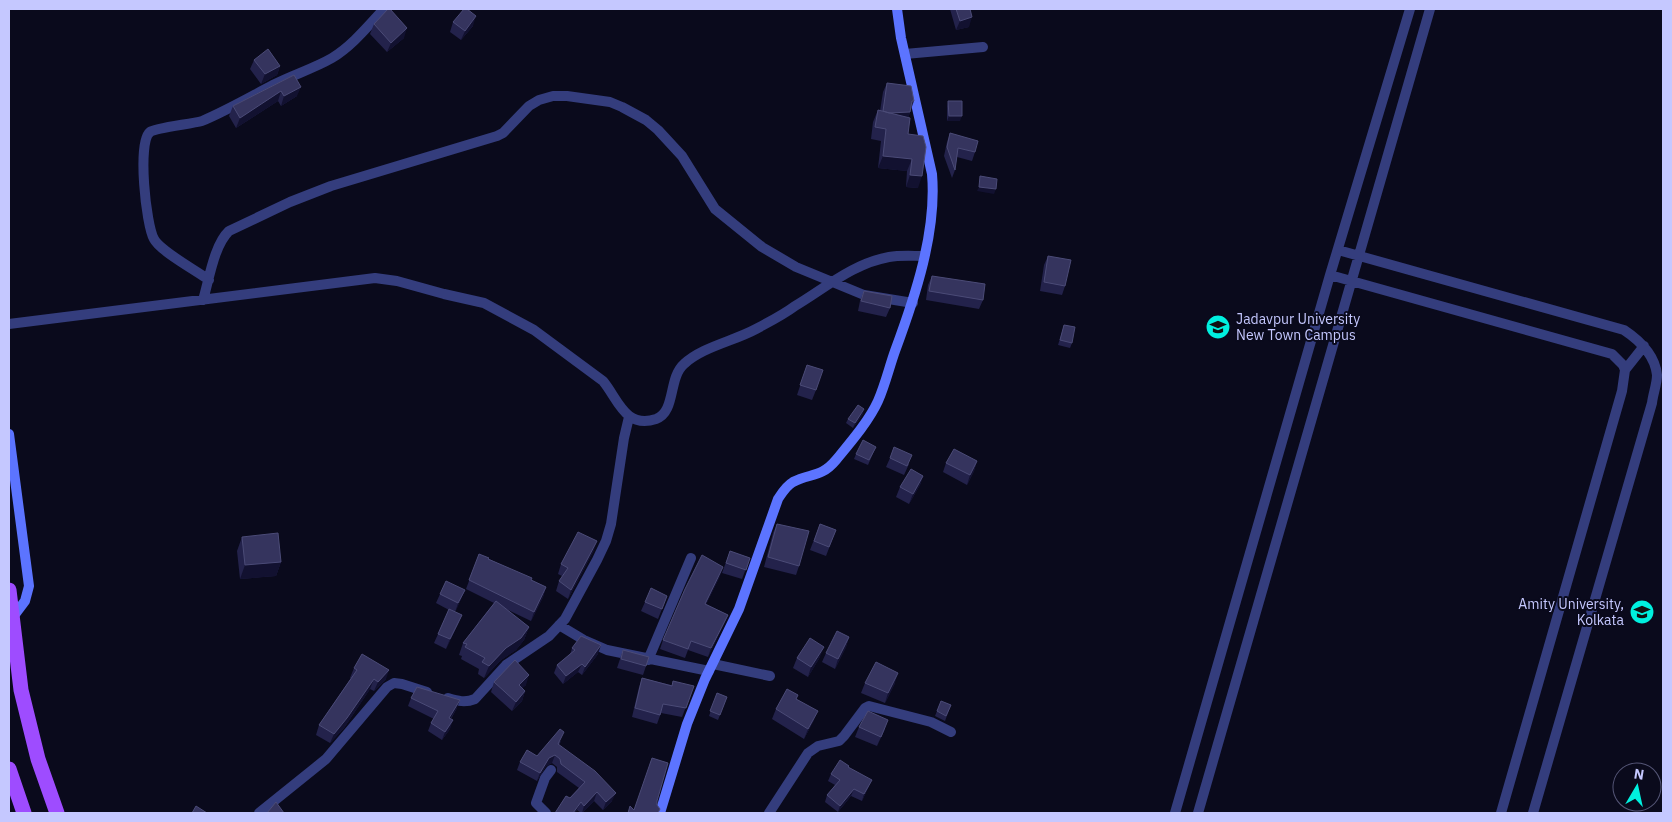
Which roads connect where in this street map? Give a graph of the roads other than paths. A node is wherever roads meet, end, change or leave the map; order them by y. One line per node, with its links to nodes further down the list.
1 (384, 9): 11 (street)
2 (897, 9): 6 (street)
3 (1410, 9): 7 (street)
4 (1430, 9): 9 (street)
5 (983, 47): 6 (street)
6 (905, 54): 8 (street)
7 (1338, 250): 9 (street); 10 (street)
8 (924, 256): 13 (street); 15 (street)
9 (1359, 257): 12 (street); 17 (street)
10 (1330, 275): 12 (street); 37 (street)
11 (209, 280): 13 (street); 14 (street)
12 (1351, 280): 18 (street); 38 (street)
13 (832, 282): 15 (street); 19 (street)
14 (203, 300): 16 (street); 19 (street)
15 (913, 303): 26 (street)
16 (9, 324)
17 (1644, 346): 18 (street); 40 (street)
18 (1625, 370): 39 (street)
19 (629, 417): 24 (street)
20 (9, 434): 23 (street)
21 (691, 558): 25 (street)
22 (9, 590): 23 (main road)
23 (12, 617): 32 (main road)
24 (559, 625): 25 (street); 33 (street)
25 (648, 660): 26 (street)
26 (711, 667): 27 (street); 35 (street)
27 (770, 676)
28 (951, 732): 36 (street)
29 (9, 769): 31 (main road)
30 (551, 770): 34 (street)
31 (24, 813)
32 (57, 813)
33 (259, 813)
34 (546, 813)
35 (660, 813)
36 (769, 813)
37 (1175, 813)
38 (1198, 813)
39 (1500, 813)
40 (1533, 813)

